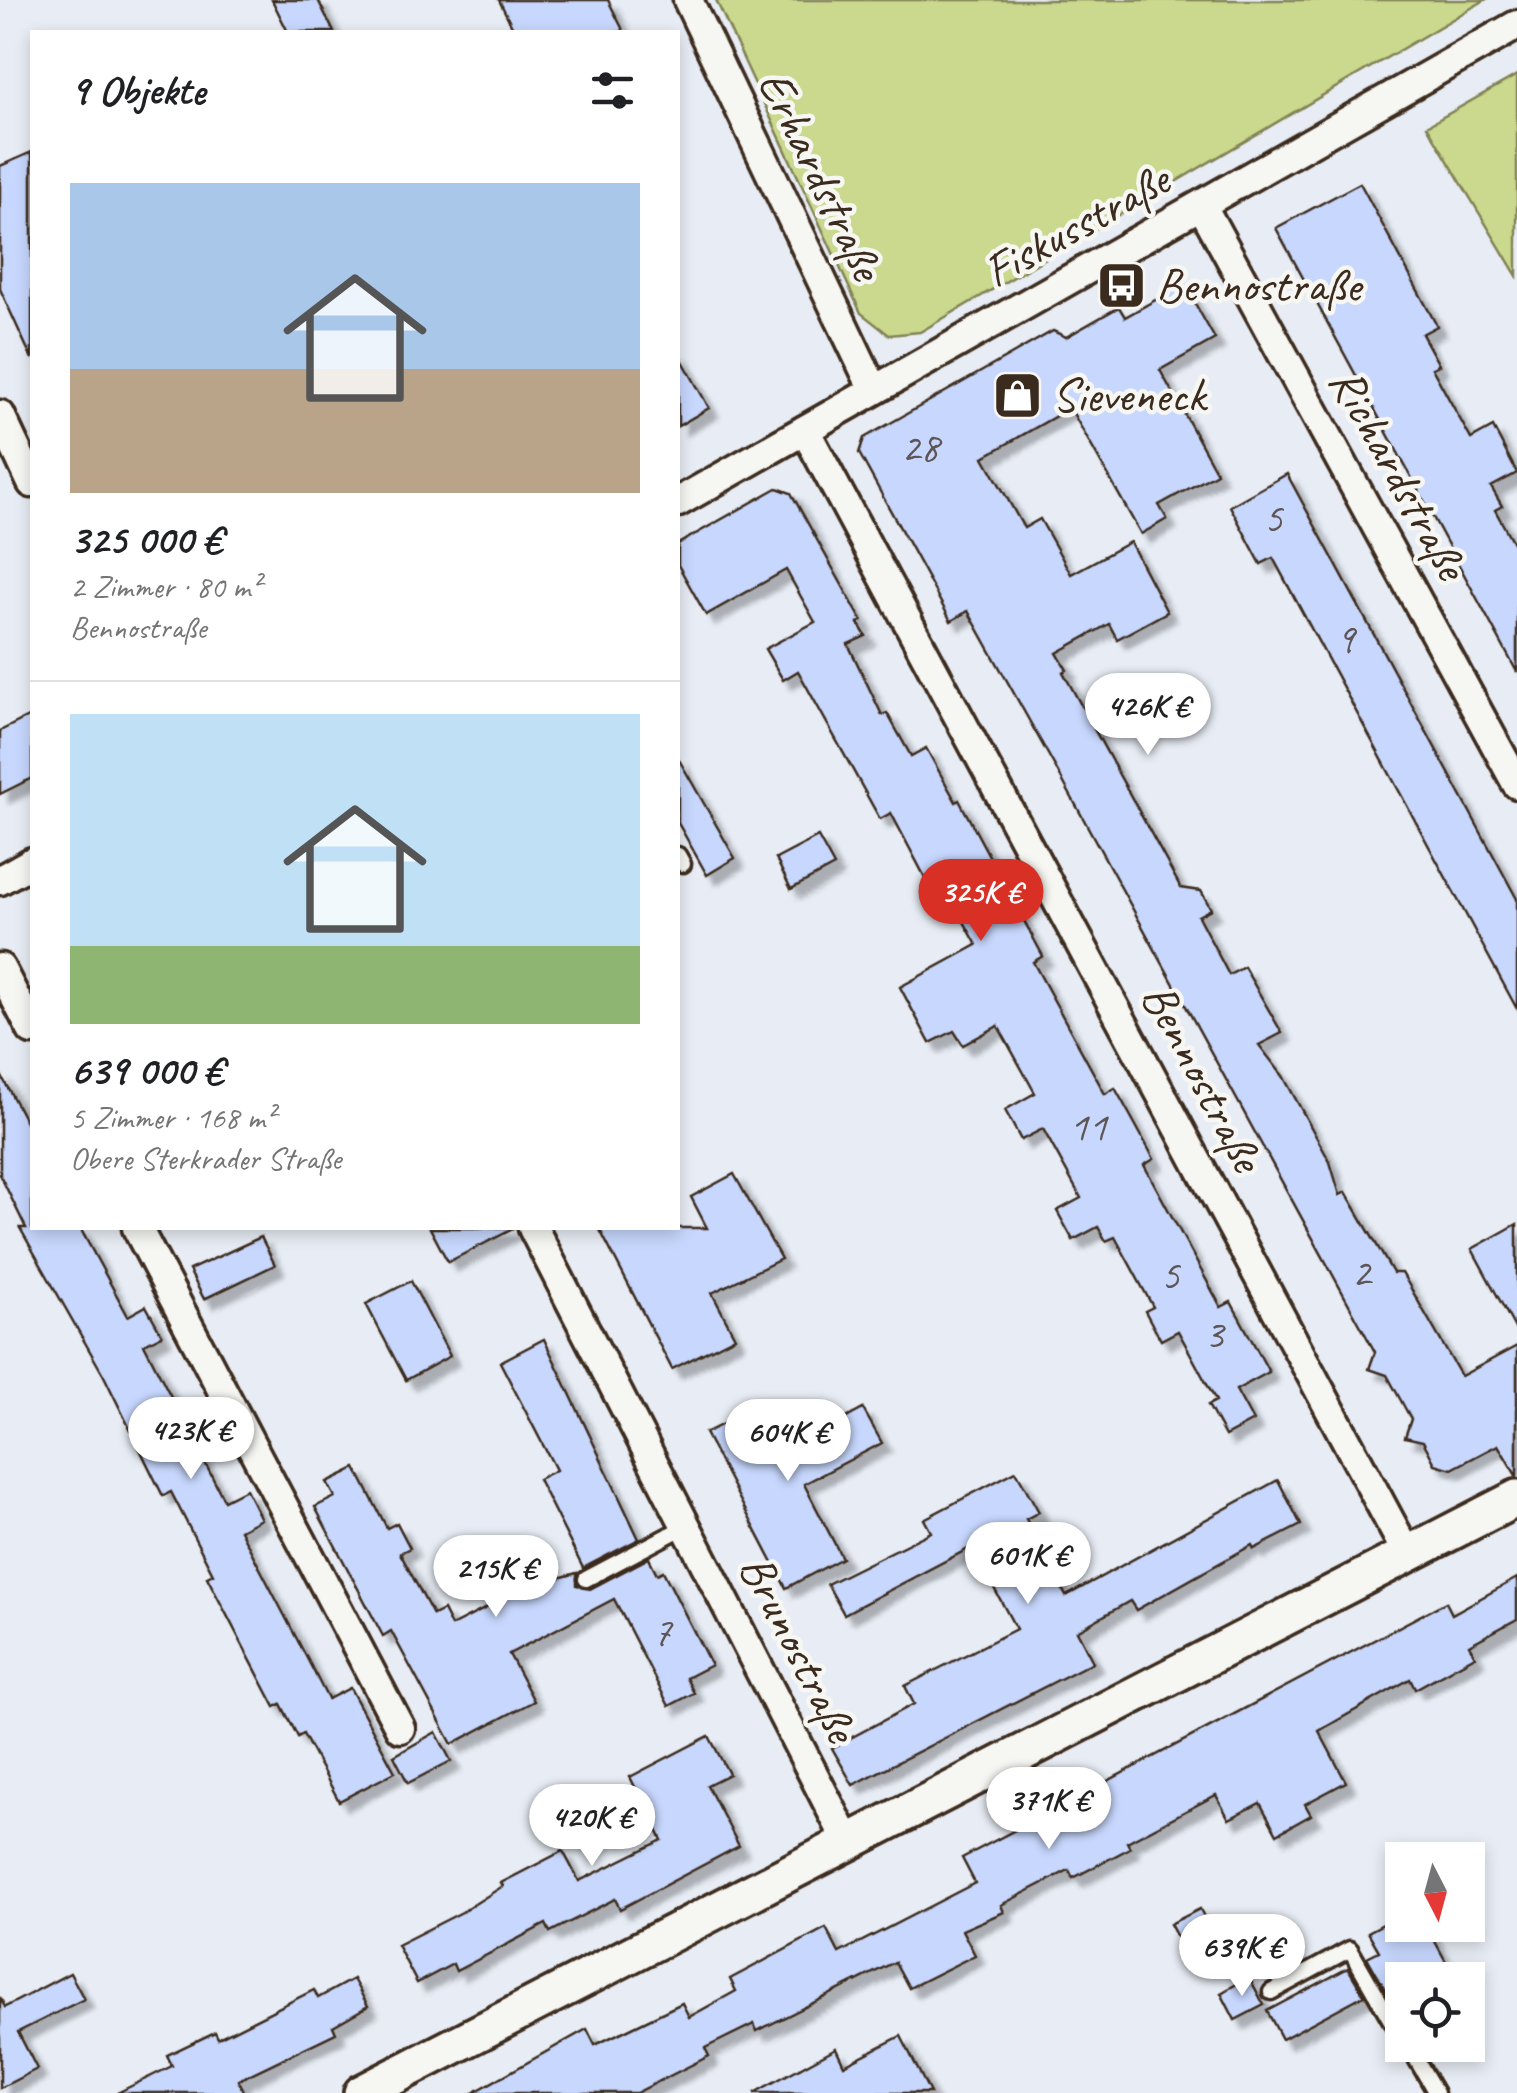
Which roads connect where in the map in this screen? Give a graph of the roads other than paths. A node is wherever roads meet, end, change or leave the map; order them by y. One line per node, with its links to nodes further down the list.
1 (688, 0): 4 (street, Erhardstraße)
2 (1517, 25): 3 (street, Fiskusstraße)
3 (1202, 206): 4 (street, Fiskusstraße); 9 (street, Richardstraße)
4 (874, 390): 6 (street, Fiskusstraße)
5 (0, 415): 7 (street)
6 (805, 430): 8 (street, Fiskusstraße); 18 (street, Bennostraße)
7 (30, 478)
8 (680, 501)
9 (1517, 784)
10 (30, 863): 11 (street)
11 (0, 880)
12 (0, 968): 13 (street)
13 (30, 1026)
14 (138, 1230): 20 (street)
15 (534, 1230): 17 (street, Brunostraße)
16 (1517, 1498): 18 (street)
17 (686, 1526): 19 (lane); 21 (street, Brunostraße)
18 (1408, 1555): 21 (street)
19 (586, 1580)
20 (400, 1728)
21 (848, 1842): 25 (street)
22 (1271, 1992): 23 (lane)
23 (1385, 2010)
24 (1418, 2062): 26 (lane)
25 (362, 2093)
26 (1436, 2093)

